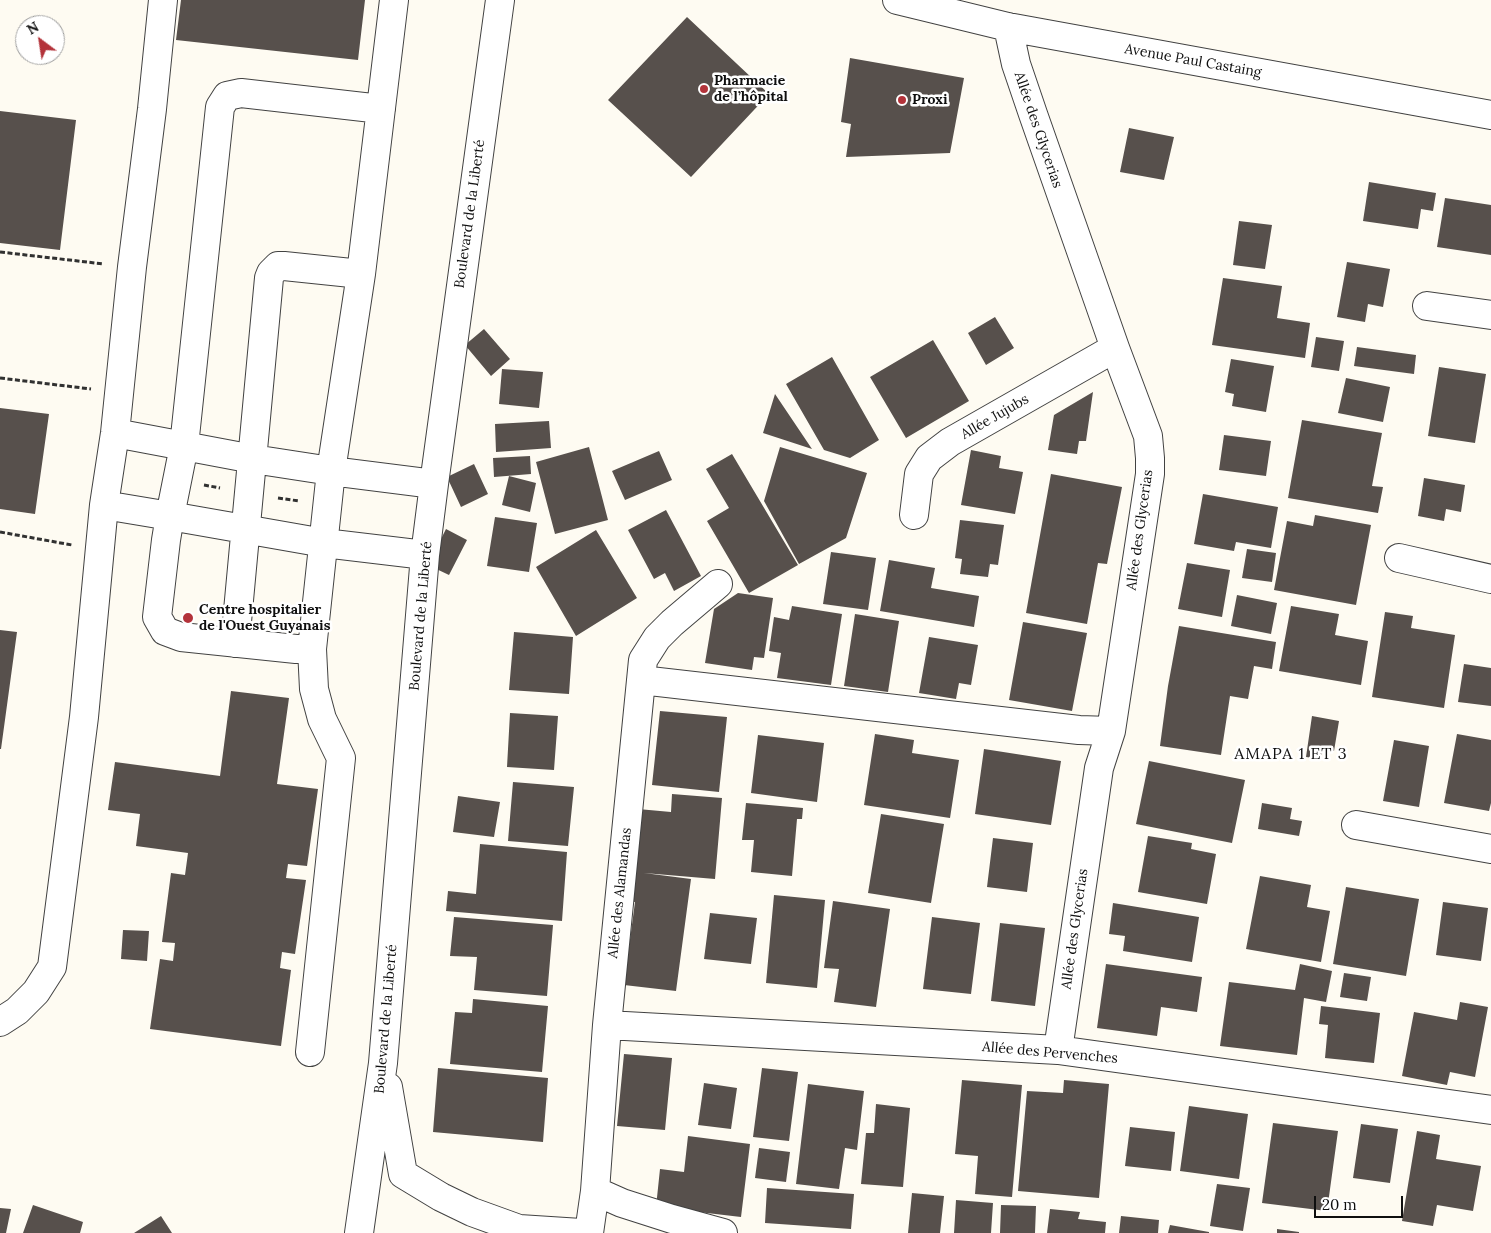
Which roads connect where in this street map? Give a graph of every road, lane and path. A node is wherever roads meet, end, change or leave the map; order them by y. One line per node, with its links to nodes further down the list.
1 (163, 0): 9 (street)
2 (394, 0): 6 (street)
3 (500, 0): 20 (street, Boulevard de la Liberté)
4 (897, 0): 5 (street, Avenue Paul Castaing)
5 (1008, 27): 7 (street, Avenue Paul Castaing); 13 (street, Allée des Glycerias)
6 (381, 109): 10 (street); 17 (street)
7 (1491, 115)
8 (0, 252): 9 (path)
9 (132, 267): 15 (street)
10 (361, 274): 18 (street); 19 (street)
11 (1427, 306): 12 (street)
12 (1491, 315)
13 (1115, 348): 22 (street, Allée Jujubs); 35 (street, Allée des Glycerias)
14 (0, 378): 15 (path)
15 (119, 392): 16 (street)
16 (115, 433): 17 (street); 21 (street)
17 (184, 446): 18 (street); 23 (street)
18 (253, 459): 19 (street); 24 (street)
19 (331, 471): 20 (street); 26 (street)
20 (434, 484): 28 (street, Boulevard de la Liberté)
21 (104, 505): 23 (street); 27 (street)
22 (914, 515)
23 (170, 516): 24 (street); 32 (street)
24 (246, 529): 26 (street); 32 (street)
25 (0, 532): 27 (path)
26 (324, 543): 28 (street); 33 (street)
27 (100, 550): 38 (street)
28 (425, 555): 42 (street, Boulevard de la Liberté)
29 (1400, 558): 30 (street)
30 (1491, 579)
31 (718, 584): 34 (street, Allée des Alamandas)
32 (235, 642): 33 (street)
33 (312, 649): 41 (street)
34 (641, 680): 35 (street); 39 (street, Allée des Alamandas)
35 (1111, 731): 40 (street, Allée des Glycerias)
36 (1356, 825): 37 (street)
37 (1491, 850)
38 (0, 1022)
39 (607, 1025): 40 (street, Allée des Pervenches); 44 (street, Allée des Alamandas)
40 (1058, 1050): 43 (street, Allée des Pervenches)
41 (310, 1052)
42 (384, 1063): 45 (street, Boulevard de la Liberté); 46 (street)
43 (1491, 1110)
44 (595, 1191): 47 (street, Allée des Alamandas); 48 (street)
45 (359, 1233)
46 (581, 1233)
47 (589, 1233)
48 (723, 1233)

